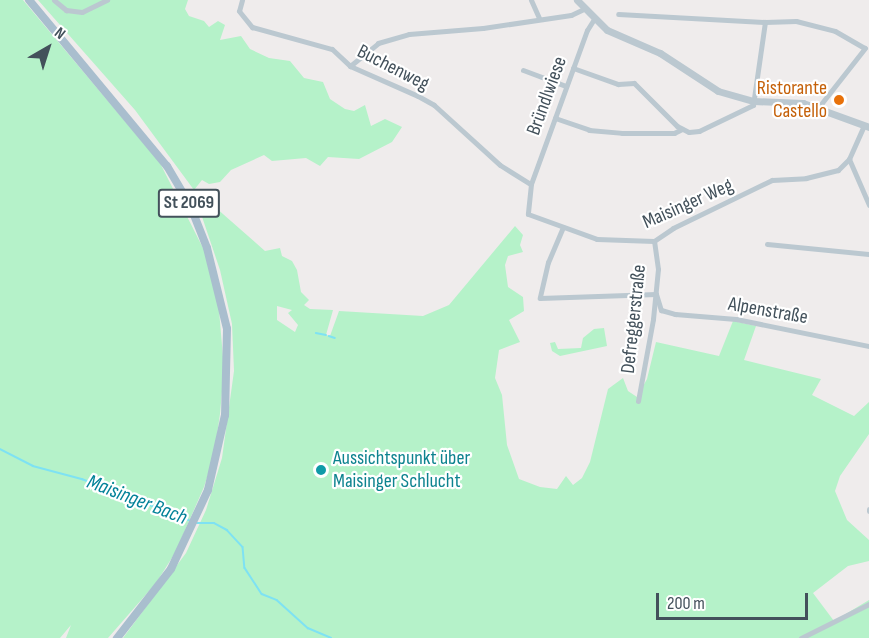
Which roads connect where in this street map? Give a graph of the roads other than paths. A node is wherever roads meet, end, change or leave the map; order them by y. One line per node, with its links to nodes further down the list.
1 (29, 0): 32 (main road, St 2069)
2 (54, 0): 3 (street)
3 (107, 0)
4 (242, 0): 12 (street, Buchenweg)
5 (531, 0): 9 (street)
6 (577, 0): 7 (street)
7 (584, 9): 9 (street); 10 (street)
8 (618, 15): 11 (street)
9 (540, 18): 12 (street)
10 (594, 19): 13 (street, Bründlwiese); 16 (street)
11 (765, 22): 16 (street); 17 (street)
12 (350, 66): 22 (street, Buchenweg)
13 (573, 68): 15 (street, Bründlwiese); 20 (street)
14 (523, 70): 15 (street)
15 (566, 86): 18 (street, Bründlwiese)
16 (754, 101): 17 (street); 20 (street)
17 (819, 108): 19 (street)
18 (555, 118): 20 (street); 22 (street, Bründlwiese)
19 (867, 127): 21 (street)
20 (681, 129)
21 (849, 159): 23 (street); 25 (street, Maisinger Weg)
22 (531, 184): 24 (street, Maisinger Weg)
23 (869, 205)
24 (563, 227): 25 (street, Maisinger Weg); 28 (street)
25 (654, 241): 28 (street, Defreggerstraße)
26 (767, 244): 27 (street)
27 (869, 254)
28 (656, 294): 29 (street, Alpenstraße); 30 (street, Defreggerstraße)
29 (869, 346)
30 (638, 401)
31 (869, 604): 33 (street)
32 (117, 638)
33 (801, 638)

